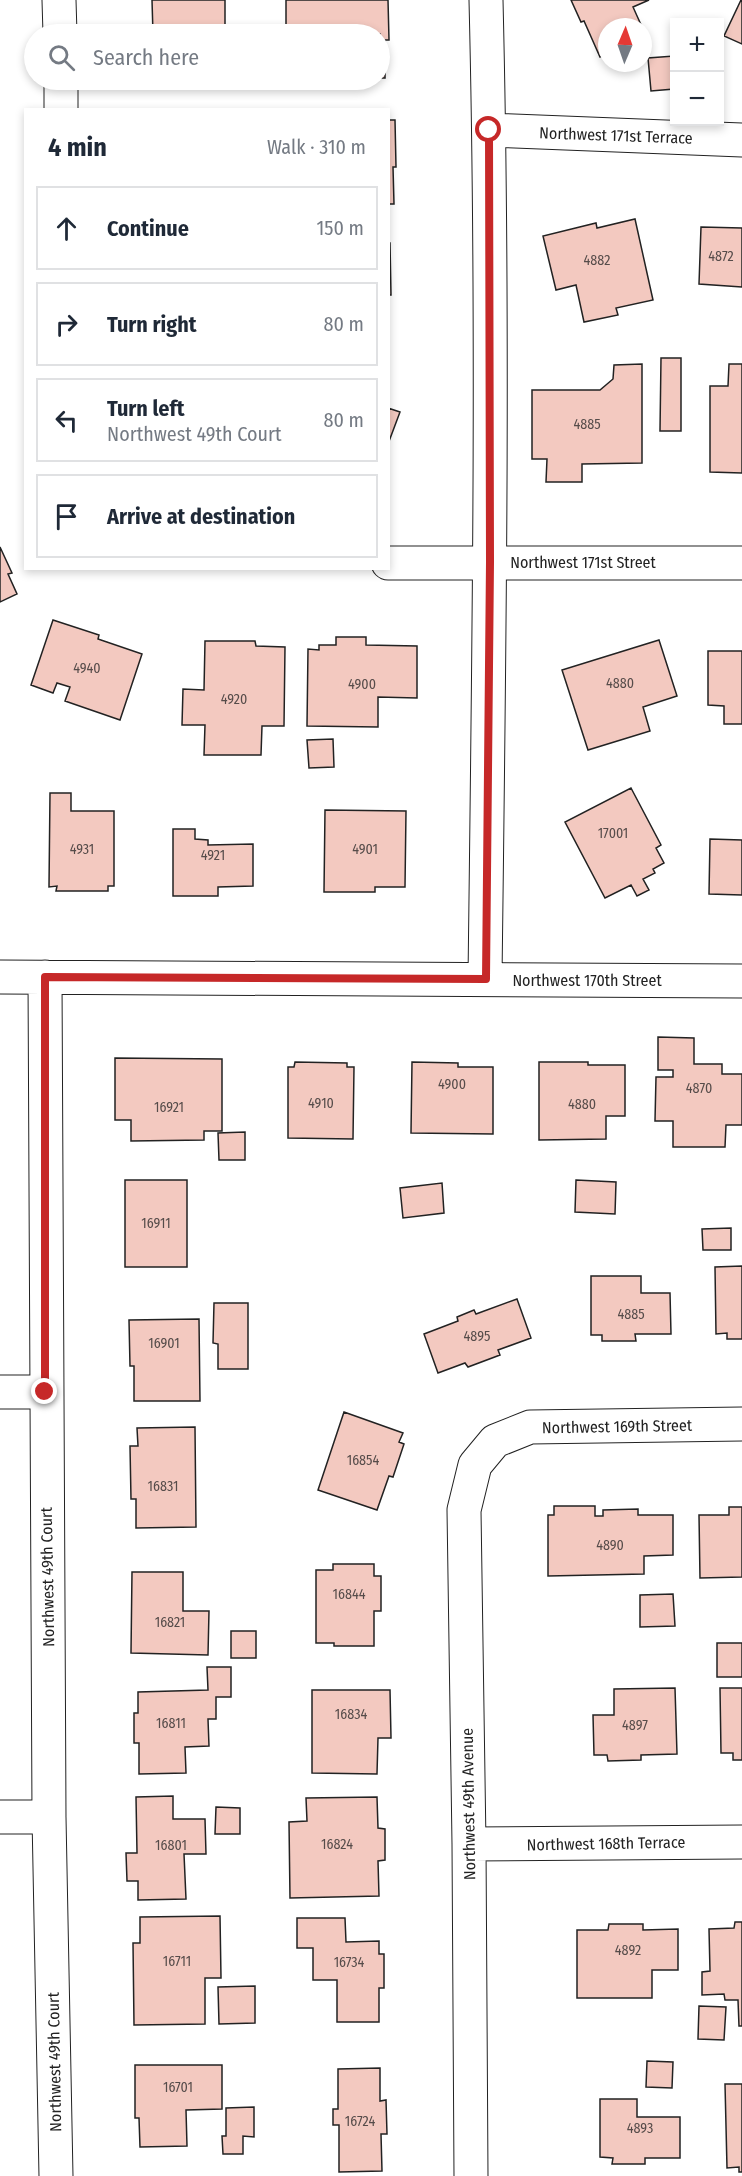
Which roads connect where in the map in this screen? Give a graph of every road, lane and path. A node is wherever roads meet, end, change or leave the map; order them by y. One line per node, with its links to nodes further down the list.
1 (59, 0): 3 (street)
2 (486, 0): 6 (street)
3 (60, 24)
4 (61, 90): 5 (street)
5 (61, 108)
6 (489, 130): 7 (street, Northwest 171st Terrace); 8 (street)
7 (742, 140)
8 (490, 562): 9 (street, Northwest 171st Street); 10 (street, Northwest 171st Street); 13 (street)
9 (390, 563)
10 (742, 563)
11 (0, 977): 12 (street, Northwest 170th Street)
12 (45, 977): 13 (street, Northwest 170th Street); 16 (street, Northwest 49th Court)
13 (486, 979): 14 (street, Northwest 170th Street)
14 (742, 981)
15 (0, 1392): 16 (street)
16 (45, 1392): 20 (street, Northwest 49th Court)
17 (742, 1424): 18 (street, Northwest 169th Street)
18 (495, 1441): 22 (street, Northwest 49th Avenue)
19 (0, 1816): 20 (street)
20 (49, 1817): 23 (street, Northwest 49th Court)
21 (742, 1842): 22 (street, Northwest 168th Terrace)
22 (469, 1844): 24 (street, Northwest 49th Avenue)
23 (56, 2176)
24 (471, 2176)

